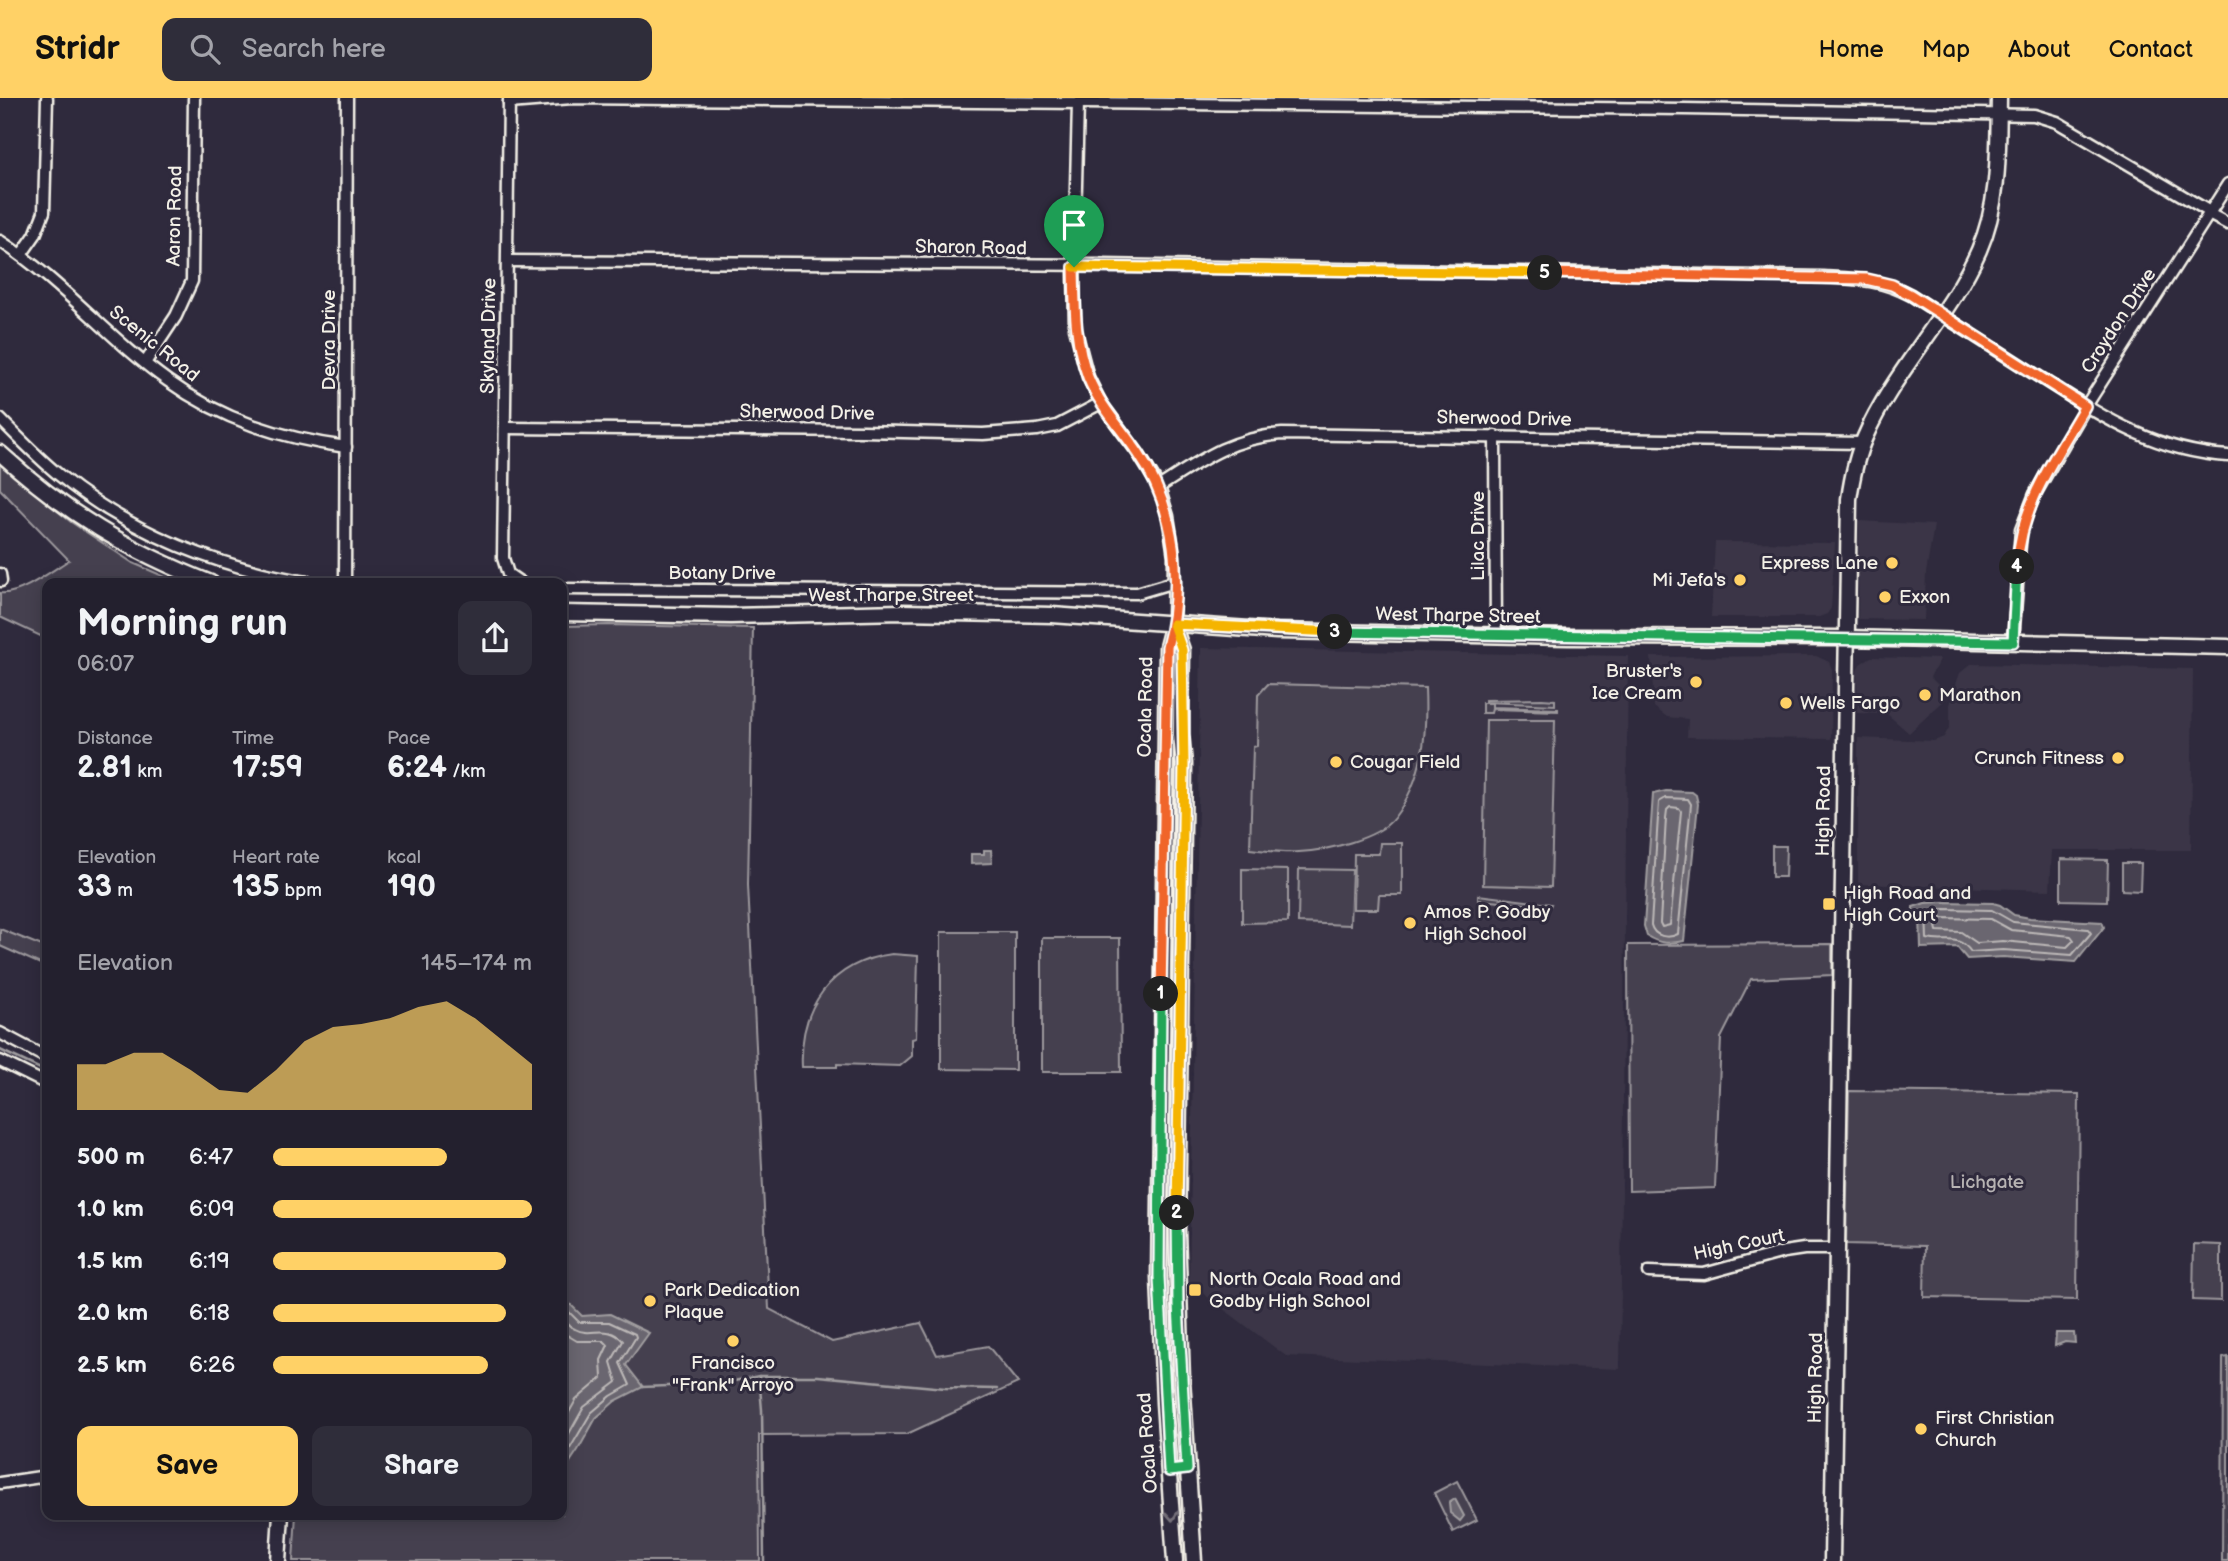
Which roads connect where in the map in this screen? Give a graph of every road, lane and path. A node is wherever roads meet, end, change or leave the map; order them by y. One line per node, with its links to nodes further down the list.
1 (47, 98): 12 (street)
2 (194, 98): 16 (street, Aaron Road)
3 (347, 98): 23 (street, Devra Drive)
4 (1999, 98): 7 (main road, High Road)
5 (509, 101): 6 (street); 13 (street, Skyland Drive)
6 (1077, 103): 7 (street); 14 (street)
7 (1999, 114): 9 (street); 15 (main road, High Road)
8 (2228, 184): 9 (street, Croydon Drive)
9 (2209, 213): 10 (street); 18 (street, Croydon Drive)
10 (2228, 224)
11 (0, 241): 12 (street, Scenic Road)
12 (21, 255): 16 (street, Scenic Road)
13 (508, 261): 14 (street, Sharon Road); 20 (street, Skyland Drive)
14 (1074, 267): 15 (street, Sharon Road); 17 (street)
15 (1941, 315): 18 (street, Sharon Road); 22 (main road, High Road)
16 (145, 363): 23 (street, Scenic Road)
17 (1101, 403): 20 (street, Sherwood Drive); 26 (street)
18 (2085, 406): 25 (street, Sharon Road); 39 (street, Croydon Drive)
19 (0, 419): 29 (street)
20 (505, 428): 31 (street, Skyland Drive)
21 (1495, 436): 22 (street, Sherwood Drive); 26 (street, Sherwood Drive); 37 (street, Lilac Drive)
22 (1862, 443): 38 (main road, High Road)
23 (346, 447): 30 (street, Devra Drive)
24 (0, 453): 28 (main road)
25 (2228, 456)
26 (1159, 487): 33 (street)
27 (0, 574): 32 (street)
28 (199, 578)
29 (287, 578)
30 (345, 578)
31 (514, 578)
32 (1, 581)
33 (1174, 582): 34 (street, Botany Drive); 36 (street)
34 (567, 589)
35 (567, 613): 36 (main road, West Tharpe Street)
36 (1173, 624): 37 (main road, West Tharpe Street); 41 (main road, Ocala Road); 42 (main road, Ocala Road)
37 (1496, 635): 38 (main road, West Tharpe Street)
38 (1846, 639): 39 (main road, West Tharpe Street); 51 (main road, High Road)
39 (2013, 642): 40 (main road, West Tharpe Street)
40 (2228, 647)
41 (1164, 836): 42 (main road); 47 (main road, Ocala Road)
42 (1183, 836): 48 (main road, Ocala Road)
43 (0, 1033): 44 (street)
44 (42, 1055)
45 (0, 1061): 46 (street)
46 (42, 1082)
47 (1159, 1173): 48 (main road); 49 (main road, Ocala Road)
48 (1178, 1174): 50 (main road, Ocala Road)
49 (1158, 1198): 50 (main road); 53 (main road, Ocala Road)
50 (1178, 1198): 54 (main road, Ocala Road)
51 (1837, 1249): 52 (street, High Court); 65 (main road, High Road)
52 (1649, 1272)
53 (1161, 1342): 54 (main road); 56 (main road, Ocala Road)
54 (1180, 1351): 55 (main road, Ocala Road)
55 (1187, 1469): 56 (main road); 59 (main road, Ocala Road)
56 (1169, 1471): 60 (main road, Ocala Road)
57 (42, 1477): 58 (street)
58 (0, 1483)
59 (1189, 1487): 60 (main road); 64 (main road, Ocala Road)
60 (1170, 1489): 63 (main road, Ocala Road, one-way to 63)
61 (281, 1520): 62 (main road)
62 (278, 1561)
63 (1175, 1561)
64 (1194, 1561)
65 (1832, 1561)

